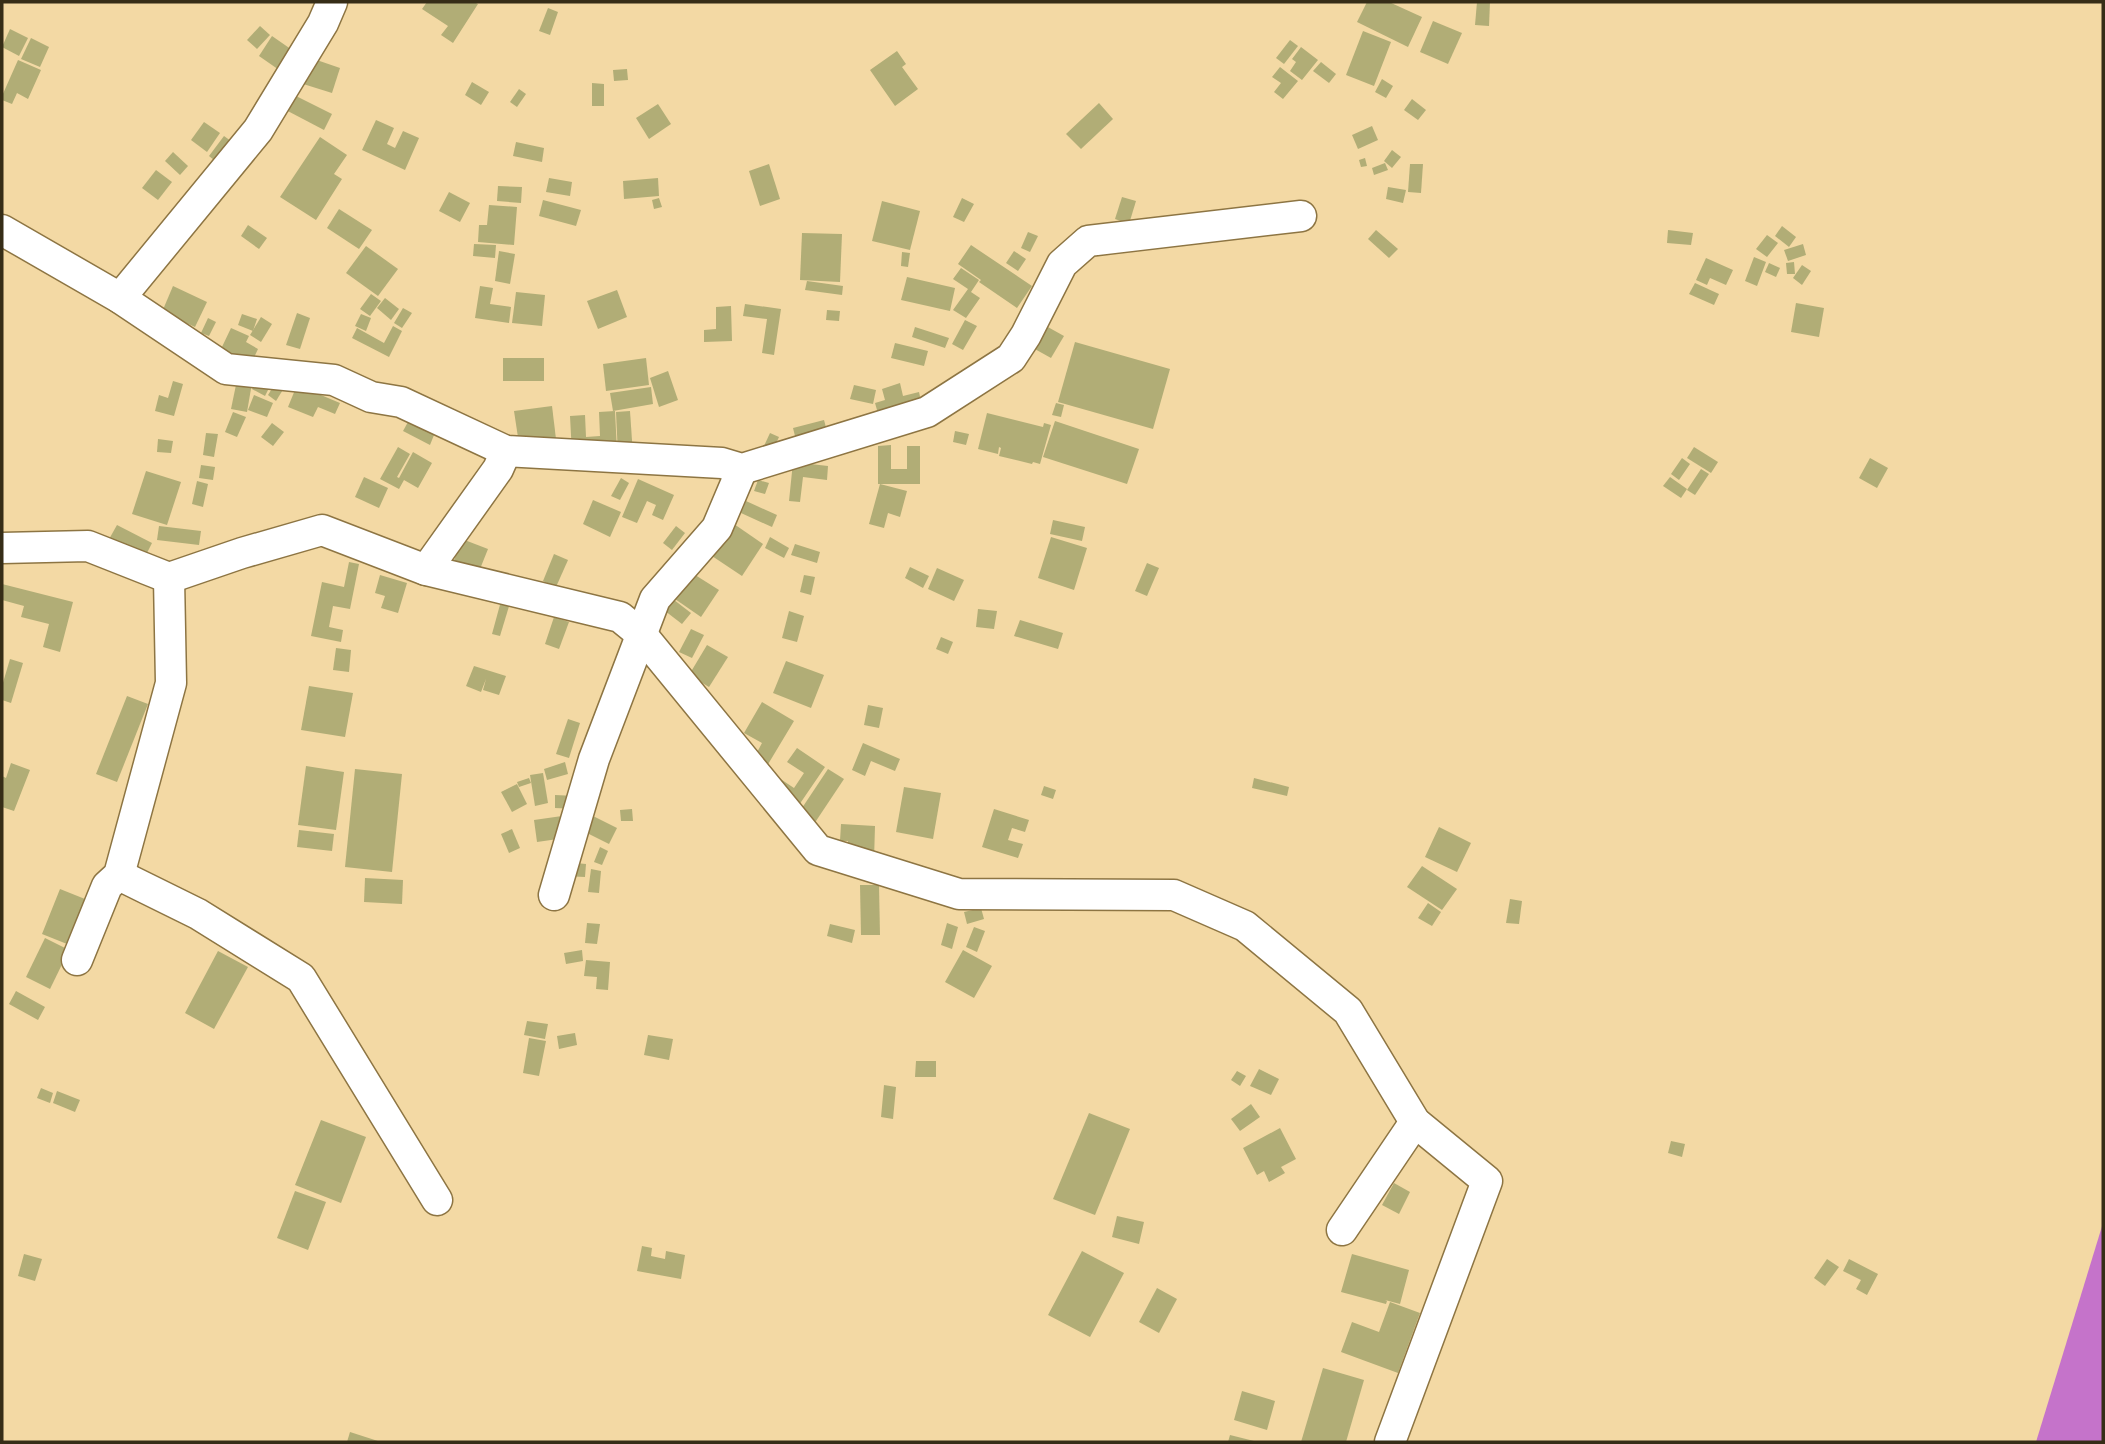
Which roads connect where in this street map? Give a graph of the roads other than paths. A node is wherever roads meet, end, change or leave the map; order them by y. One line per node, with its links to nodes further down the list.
1 (332, 2): 4 (street)
2 (1301, 216): 6 (street)
3 (2, 230): 4 (street)
4 (120, 298): 5 (street)
5 (506, 451): 6 (street); 8 (street)
6 (742, 469): 10 (street)
7 (2, 548): 9 (street)
8 (426, 570): 9 (street); 10 (street)
9 (169, 578): 11 (street)
10 (642, 635): 12 (street); 14 (street)
11 (119, 875): 13 (street); 15 (street)
12 (554, 895)
13 (78, 960)
14 (1415, 1122): 16 (street); 17 (street)
15 (438, 1200)
16 (1342, 1230)
17 (1390, 1442)

